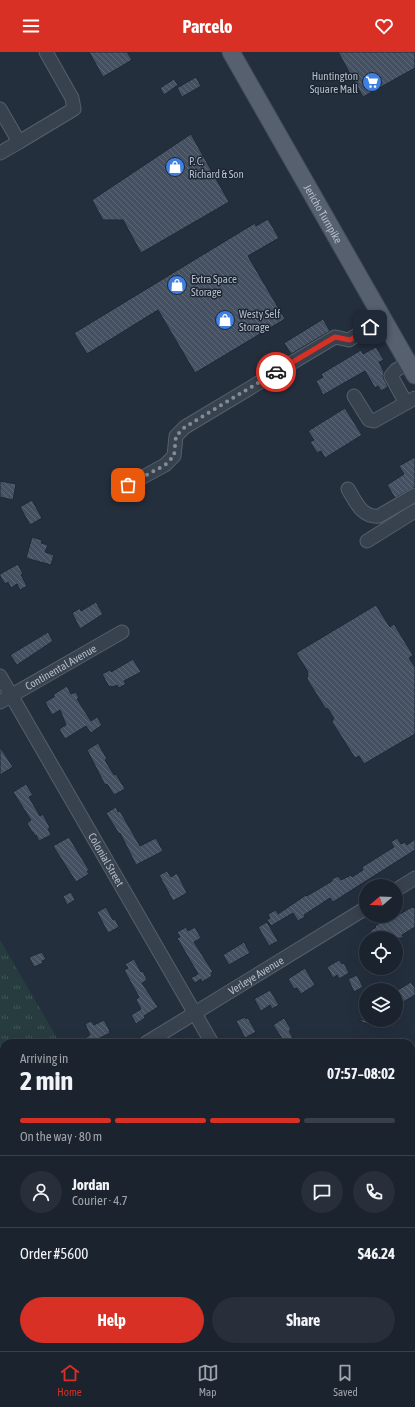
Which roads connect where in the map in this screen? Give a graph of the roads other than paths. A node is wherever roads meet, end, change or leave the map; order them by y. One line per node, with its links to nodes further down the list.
1 (46, 52): 4 (street)
2 (232, 52): 6 (main road, Jericho Turnpike)
3 (0, 109): 4 (street)
4 (18, 142): 5 (street)
5 (0, 153)
6 (383, 318): 7 (main road, Jericho Turnpike); 10 (street)
7 (412, 369): 9 (street)
8 (354, 396): 9 (street)
9 (411, 400)
10 (128, 485)
11 (348, 490): 12 (street)
12 (415, 495)
13 (415, 511): 14 (street)
14 (367, 541)
15 (122, 632): 17 (street, Continental Avenue)
16 (0, 676): 17 (street, Colonial Street)
17 (6, 699): 21 (street, Colonial Street)
18 (415, 878): 19 (street)
19 (403, 886)
20 (359, 912): 21 (street, Verleye Avenue)
21 (194, 1013): 22 (street, Verleye Avenue); 23 (street, Colonial Street)
22 (152, 1039)
23 (210, 1039)

